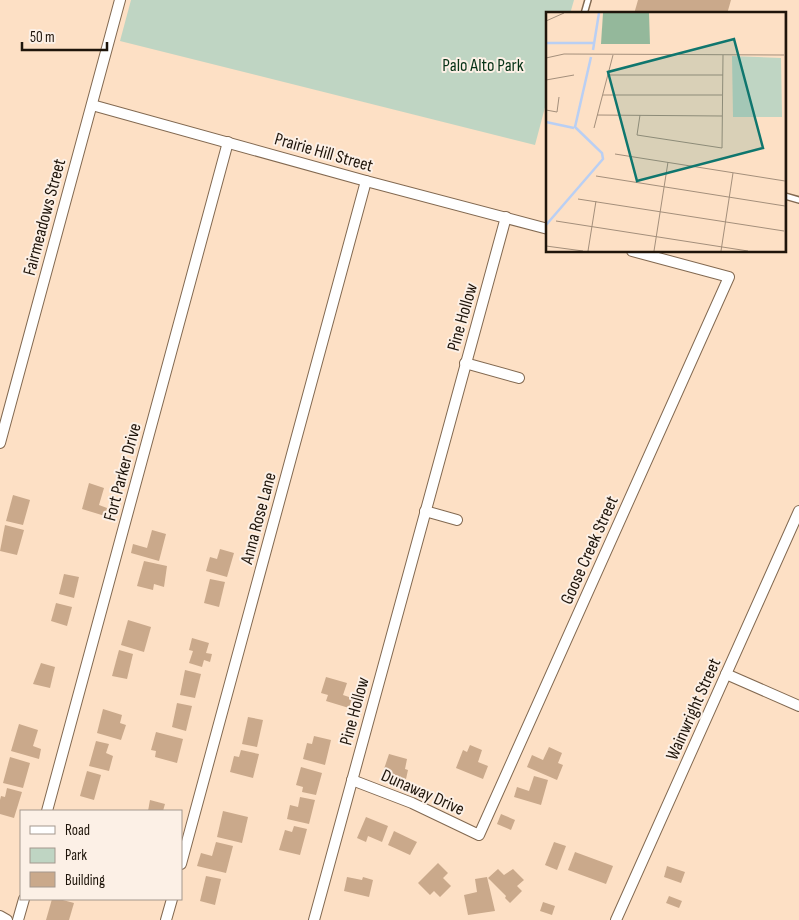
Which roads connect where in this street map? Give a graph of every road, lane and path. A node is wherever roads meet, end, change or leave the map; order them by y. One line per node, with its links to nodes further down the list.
1 (120, 0): 2 (street, Fairmeadows Street)
2 (92, 105): 3 (street, Prairie Hill Street); 12 (street, Fairmeadows Street)
3 (228, 142): 4 (street, Prairie Hill Street); 19 (street, Fort Parker Drive)
4 (366, 181): 7 (street, Prairie Hill Street); 21 (street, Anna Rose Lane)
5 (786, 196): 6 (lane)
6 (799, 200)
7 (506, 217): 8 (street, Prairie Hill Street); 10 (street, Pine Hollow)
8 (546, 227)
9 (636, 252): 20 (street, Goose Creek Street)
10 (465, 363): 11 (street); 13 (street, Pine Hollow)
11 (519, 378)
12 (0, 443)
13 (425, 511): 15 (street); 18 (street, Pine Hollow)
14 (799, 511): 16 (street, Wainwright Street)
15 (457, 520)
16 (726, 674): 17 (street); 29 (street, Wainwright Street)
17 (799, 706)
18 (352, 780): 20 (street, Dunaway Drive); 28 (street, Pine Hollow)
19 (47, 810)
20 (479, 835)
21 (182, 860)
22 (24, 900): 26 (street)
23 (172, 900): 27 (street)
24 (0, 916): 25 (street)
25 (7, 920)
26 (18, 920)
27 (166, 920)
28 (314, 920)
29 (616, 920)

